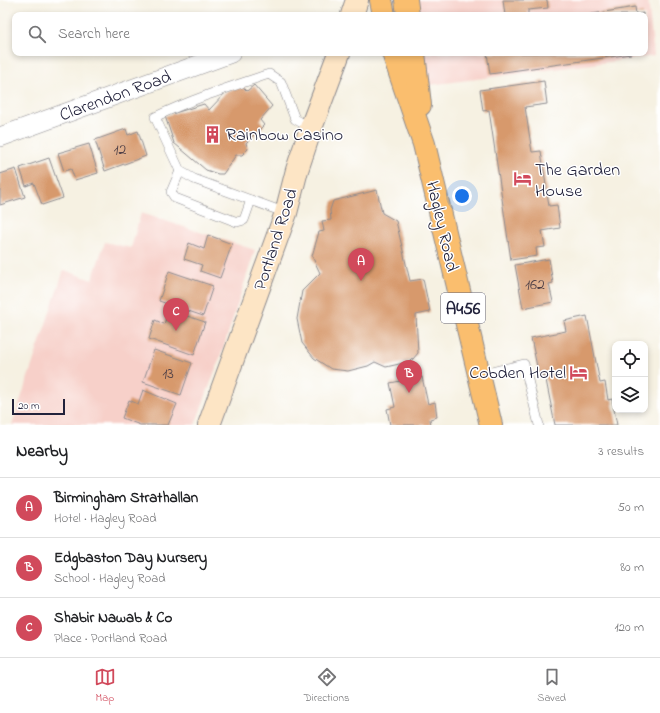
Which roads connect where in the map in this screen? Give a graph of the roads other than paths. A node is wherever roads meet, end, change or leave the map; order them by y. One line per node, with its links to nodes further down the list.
1 (357, 0): 4 (main road)
2 (381, 0): 5 (highway)
3 (406, 0): 6 (highway)
4 (353, 12)
5 (383, 12)
6 (408, 12)
7 (223, 56): 12 (street, Clarendon Road)
8 (338, 56): 11 (main road, Portland Road)
9 (394, 56): 13 (highway, Hagley Road / A456)
10 (414, 56): 13 (highway, Hagley Road / A456)
11 (311, 128): 14 (lane); 16 (main road, Portland Road)
12 (0, 137)
13 (424, 144): 17 (highway, Hagley Road / A456)
14 (180, 171): 15 (lane); 15 (lane)
15 (251, 200): 16 (lane)
16 (286, 213): 18 (main road, Portland Road)
17 (479, 375): 19 (highway, Hagley Road / A456); 20 (lane)
18 (209, 425)
19 (491, 425)
20 (539, 425)

